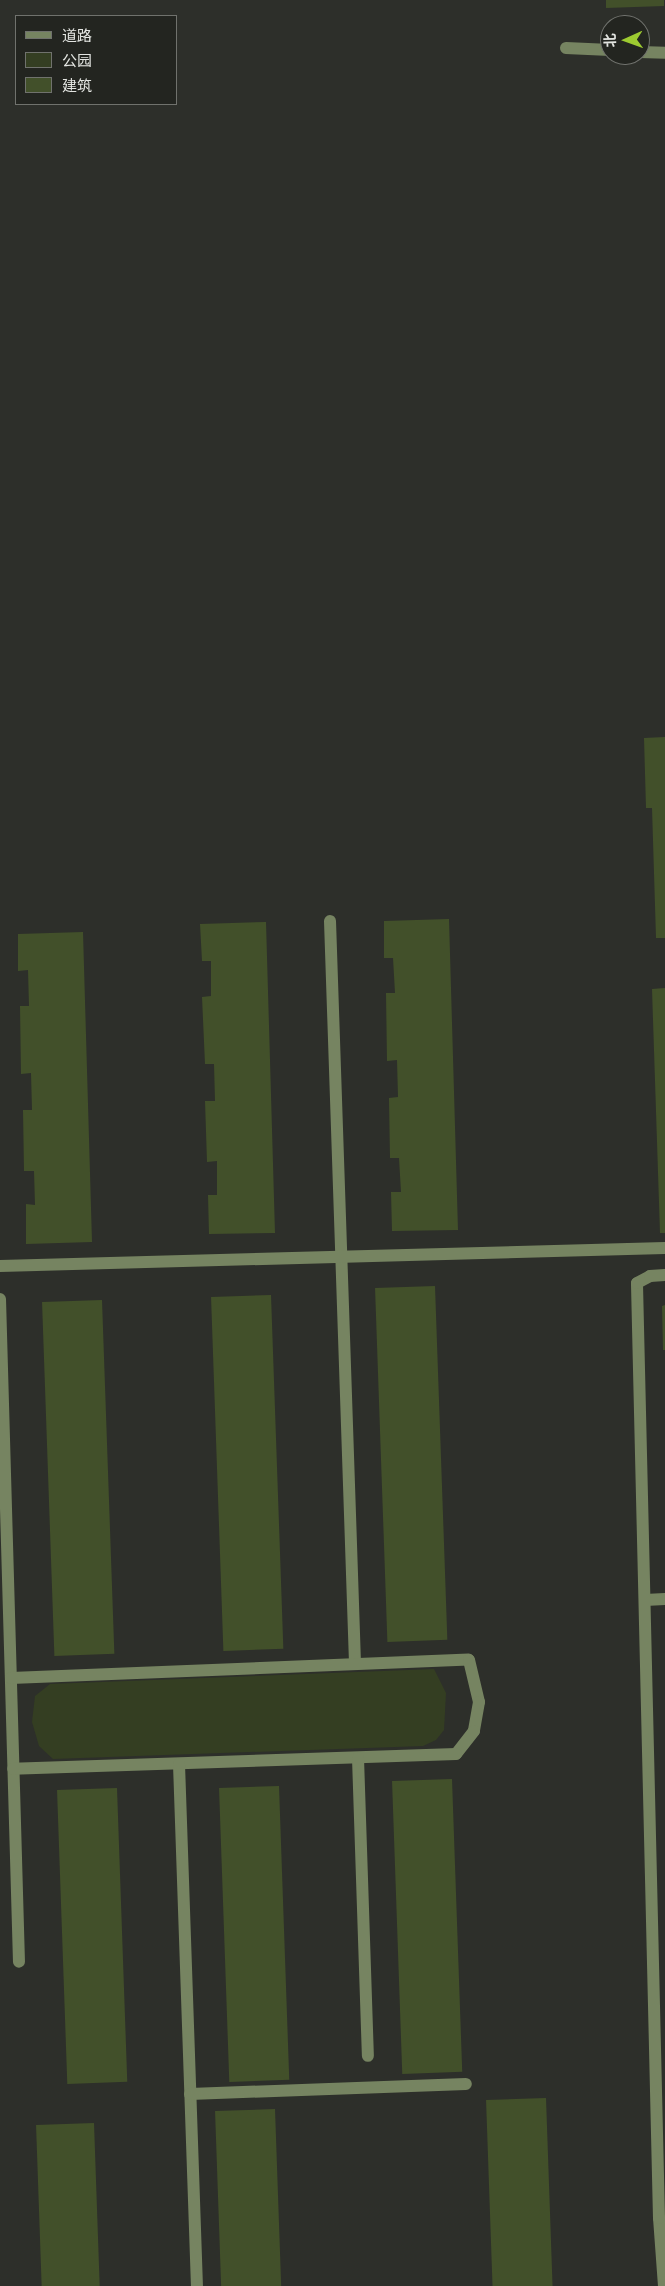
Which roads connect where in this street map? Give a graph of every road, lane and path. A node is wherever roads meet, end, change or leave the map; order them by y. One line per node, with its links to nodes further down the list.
1 (566, 48): 2 (street)
2 (600, 50)
3 (650, 52): 4 (street)
4 (665, 53)
5 (330, 920): 7 (street)
6 (665, 1248): 7 (street)
7 (341, 1258): 8 (street); 13 (street)
8 (0, 1266)
9 (665, 1275): 12 (street)
10 (0, 1299): 14 (street)
11 (665, 1599): 12 (street)
12 (645, 1600): 23 (street)
13 (355, 1664): 14 (street); 15 (street)
14 (11, 1678): 17 (street)
15 (358, 1758): 16 (street); 19 (street)
16 (179, 1764): 17 (street); 21 (street)
17 (13, 1769): 18 (street)
18 (19, 1962)
19 (368, 2056)
20 (466, 2084): 21 (street)
21 (190, 2094): 22 (street)
22 (197, 2286)
23 (664, 2286)

